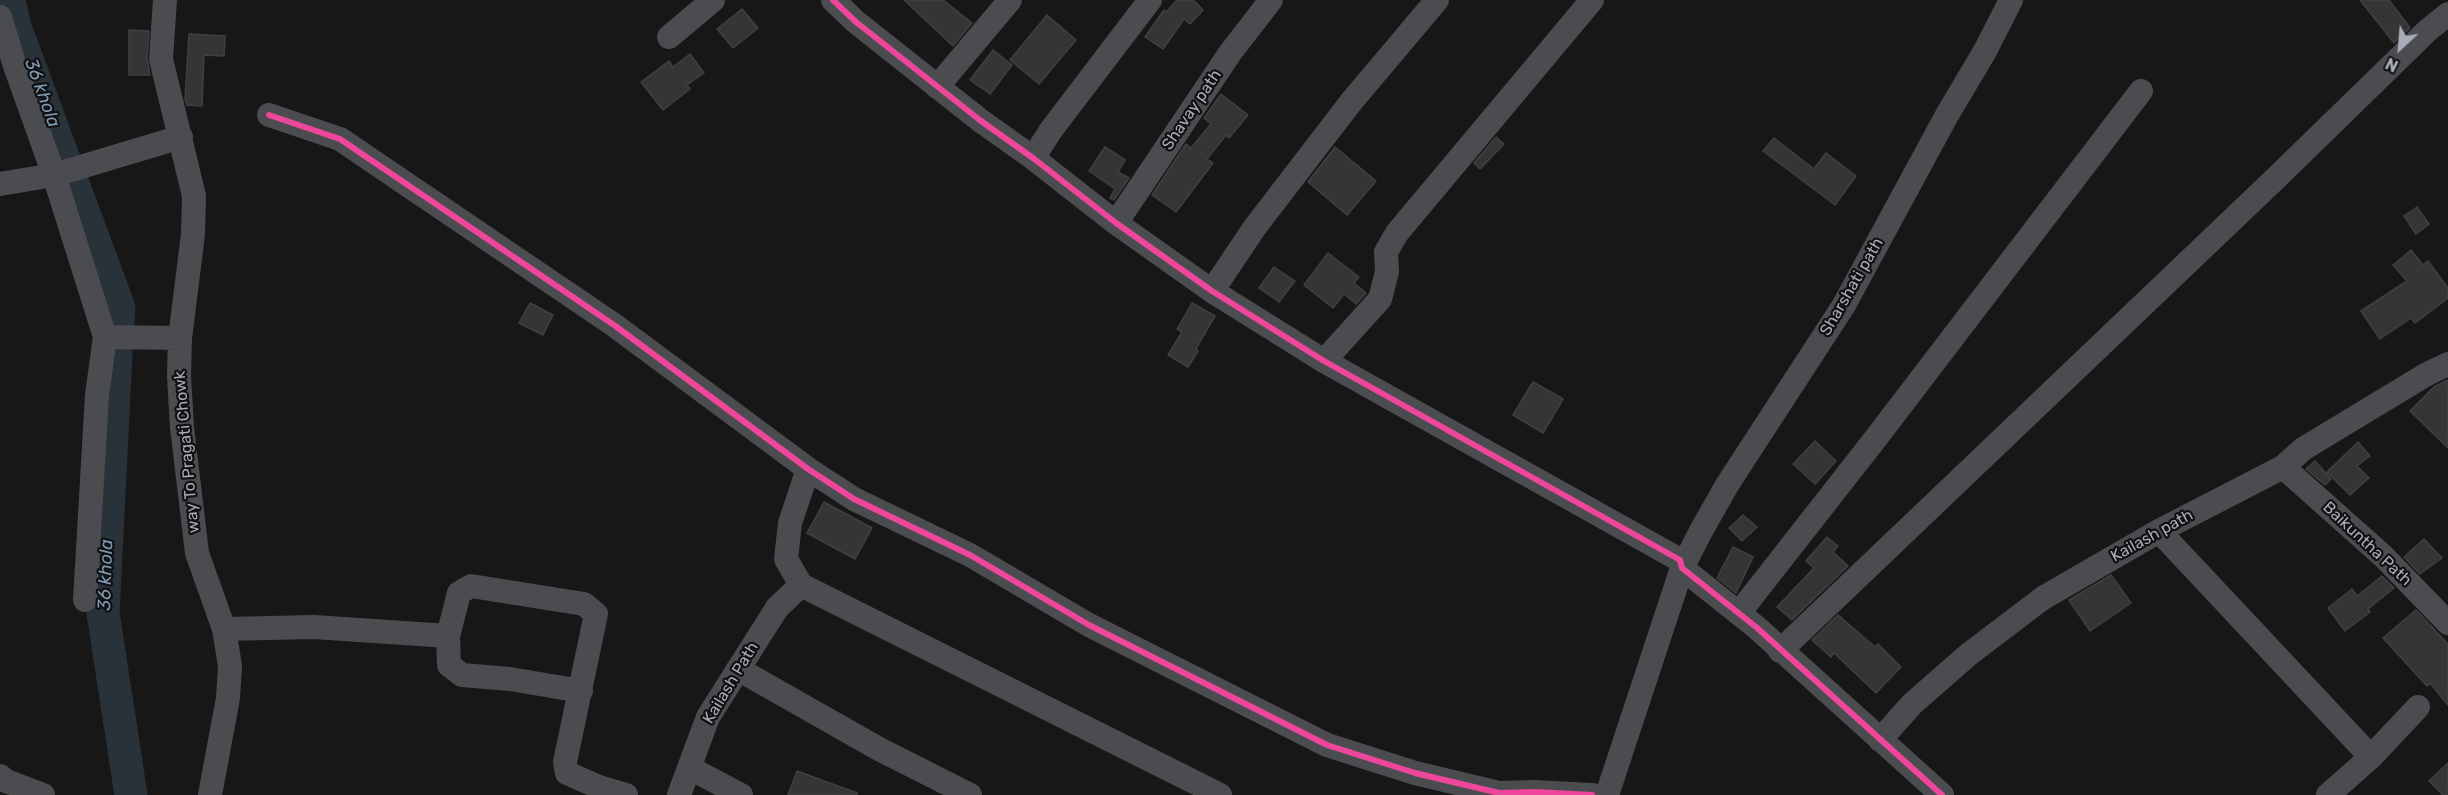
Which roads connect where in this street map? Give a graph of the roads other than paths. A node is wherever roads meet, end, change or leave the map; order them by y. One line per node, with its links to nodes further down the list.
1 (165, 0): 16 (street, way To Pragati Chowk)
2 (713, 0): 12 (street)
3 (833, 0): 13 (street)
4 (1010, 0): 13 (street)
5 (1150, 0): 17 (street)
6 (1271, 0): 20 (street, Shavay path)
7 (1437, 0): 21 (street)
8 (1592, 0): 24 (street)
9 (2011, 0): 29 (street, Sharshati path)
10 (2448, 14): 36 (street)
11 (0, 17): 18 (street)
12 (669, 37)
13 (937, 87): 17 (street)
14 (2141, 91): 32 (street)
15 (269, 115): 27 (street)
16 (181, 137): 18 (street); 23 (street, way To Pragati Chowk)
17 (1033, 159): 20 (street)
18 (56, 175): 19 (street); 22 (street)
19 (0, 183)
20 (1116, 223): 21 (street)
21 (1212, 291): 24 (street)
22 (105, 337): 23 (street); 31 (street)
23 (180, 338): 34 (street, way To Pragati Chowk)
24 (1324, 361): 29 (street)
25 (2448, 364): 26 (street, Kailash path)
26 (2283, 467): 28 (street, Kailash path); 33 (street, Baikuntha Path)
27 (808, 469): 30 (street); 52 (street)
28 (2159, 531): 40 (street, Kailash path); 41 (street)
29 (1682, 568): 32 (street); 53 (street, Sharshati path)
30 (801, 585): 37 (street, Kailash Path); 51 (street)
31 (85, 600)
32 (1738, 613): 36 (street)
33 (2448, 623)
34 (224, 629): 35 (street); 46 (street, way To Pragati Chowk)
35 (448, 636): 38 (street); 38 (street)
36 (1780, 651): 40 (street)
37 (738, 669): 42 (street, Kailash Path); 50 (street)
38 (581, 691): 47 (street)
39 (2418, 707): 41 (street)
40 (1880, 740): 44 (street)
41 (2371, 757): 54 (street)
42 (690, 768): 48 (street, Kailash Path); 49 (street)
43 (2, 782): 45 (street)
44 (1933, 792)
45 (43, 795)
46 (210, 795)
47 (626, 795)
48 (679, 795)
49 (741, 795)
50 (970, 795)
51 (1220, 795)
52 (1592, 795)
53 (1607, 795)
54 (2328, 795)

